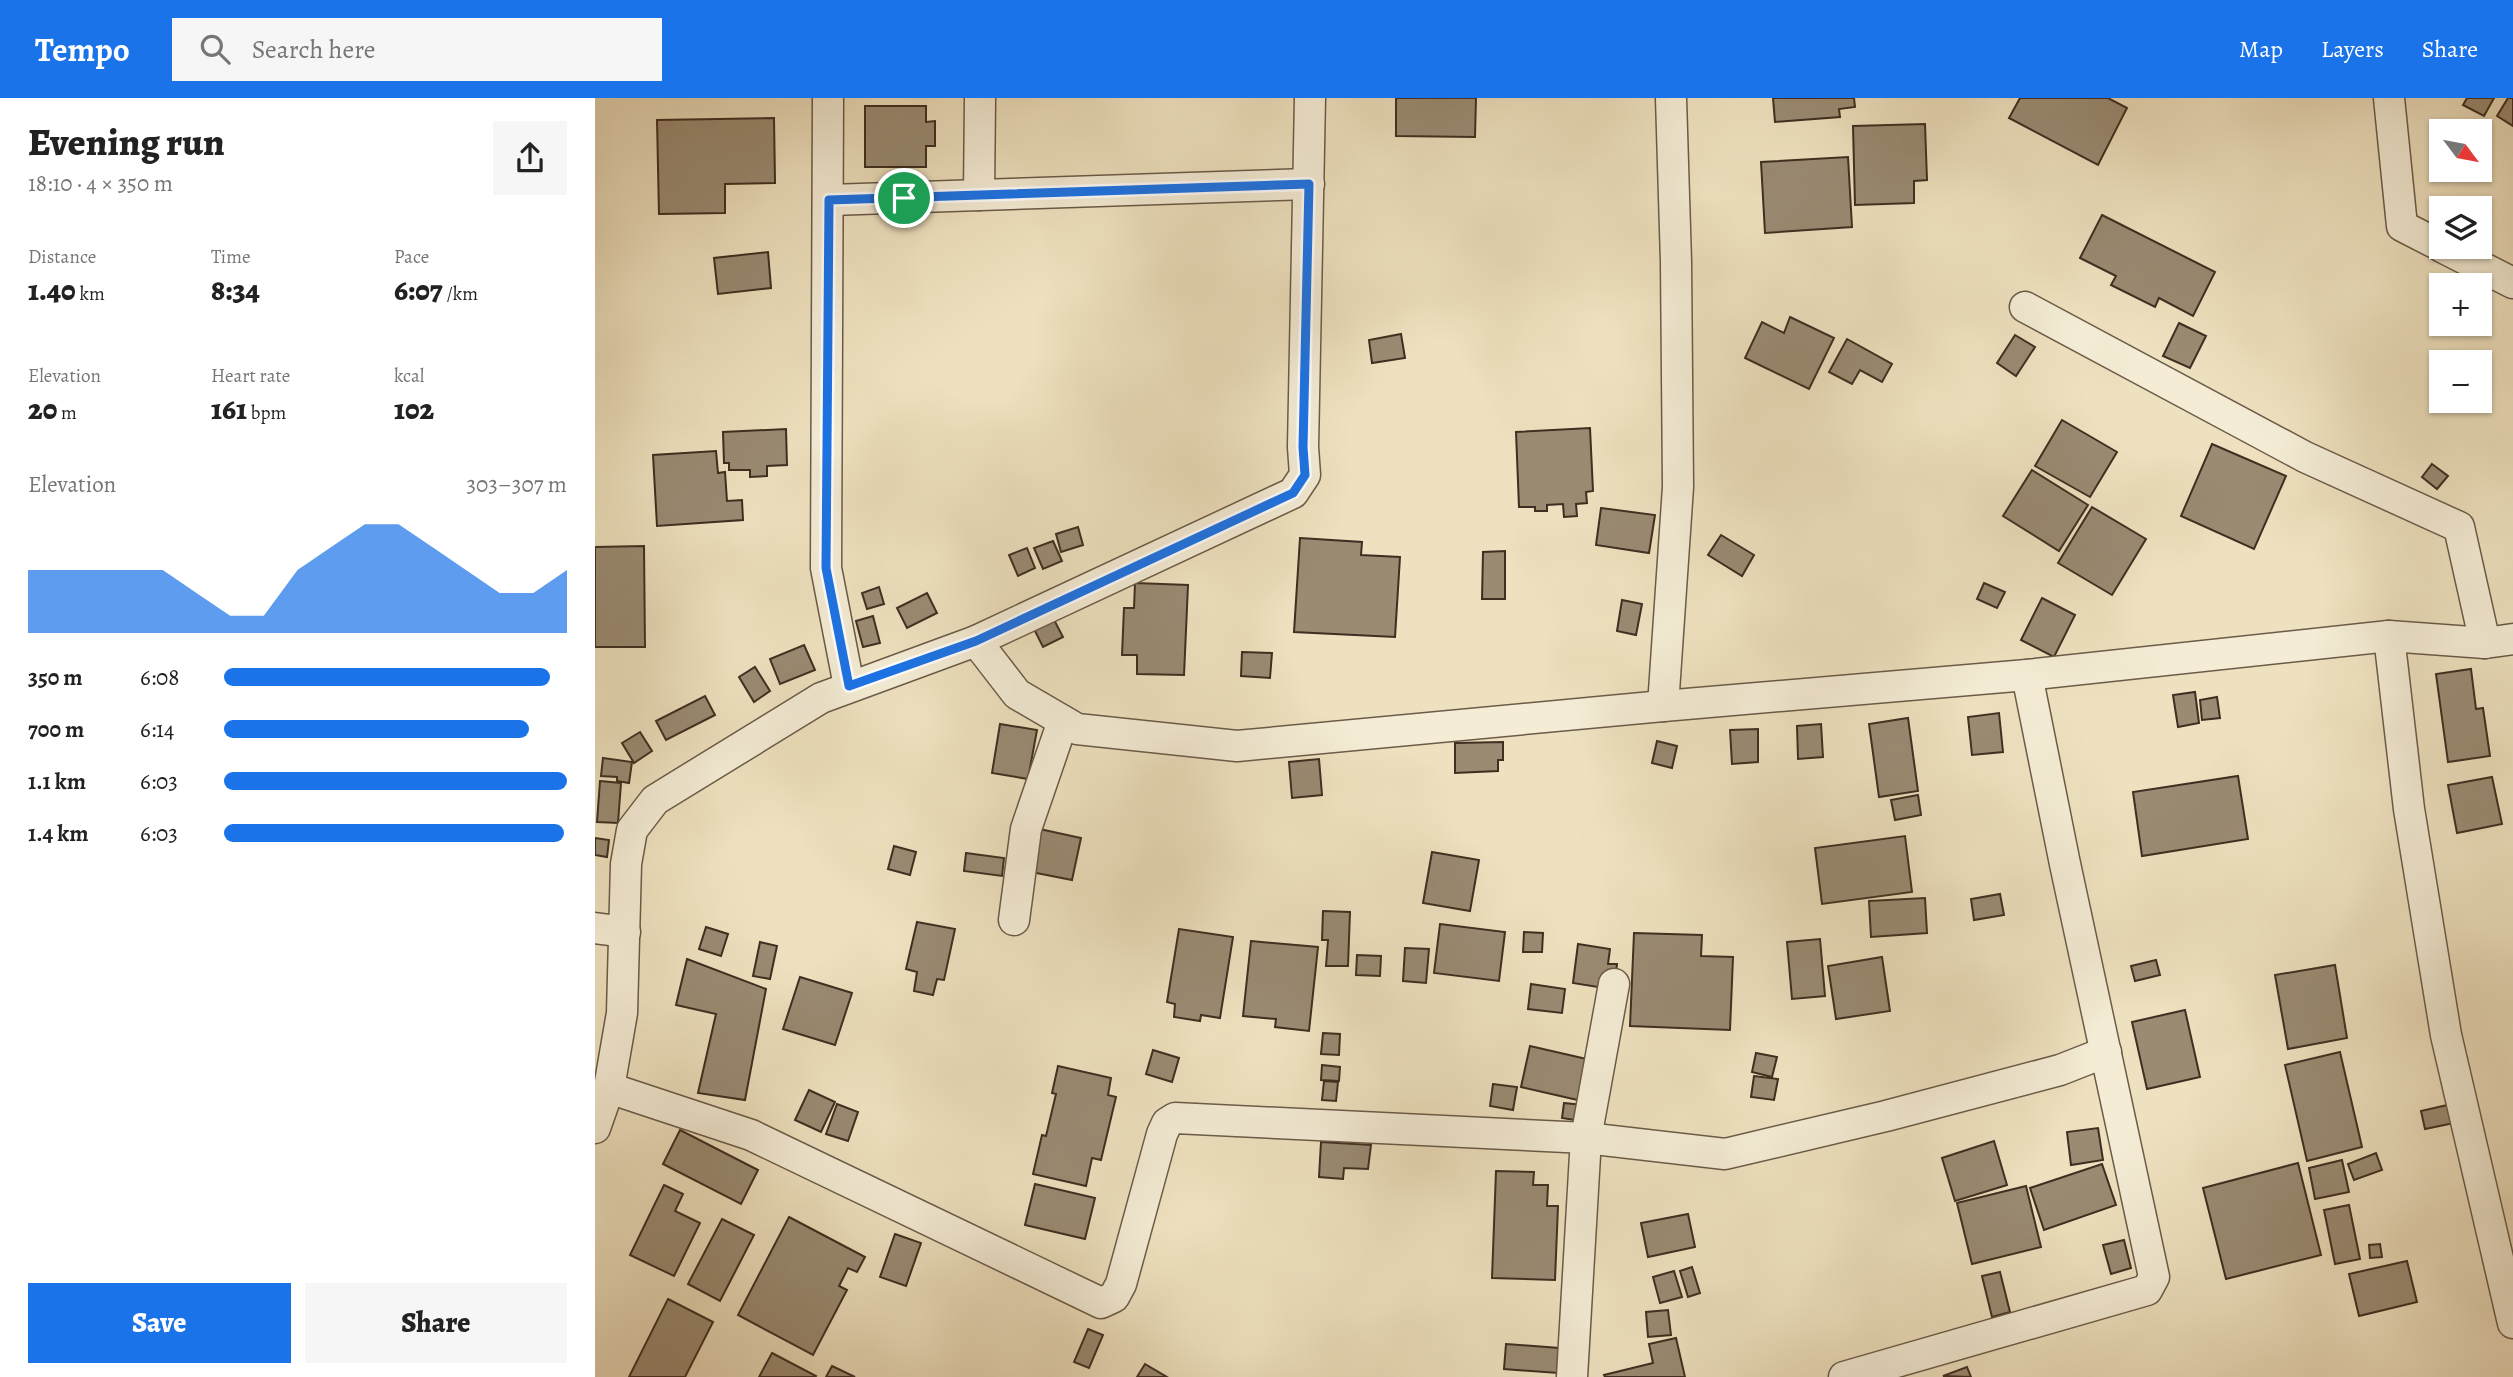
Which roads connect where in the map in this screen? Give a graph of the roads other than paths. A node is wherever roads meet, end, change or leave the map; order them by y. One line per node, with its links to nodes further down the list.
1 (828, 98): 8 (street)
2 (980, 98): 7 (street)
3 (1310, 98): 6 (street)
4 (1671, 98): 18 (street)
5 (2389, 98): 9 (street)
6 (1309, 184): 7 (street); 14 (street)
7 (979, 195): 8 (street)
8 (829, 200): 17 (street)
9 (2429, 240)
10 (2467, 259): 11 (street)
11 (2513, 283)
12 (2025, 307): 15 (street)
13 (2389, 636): 15 (street); 16 (street); 28 (street)
14 (976, 641): 17 (street); 19 (street)
15 (2499, 641)
16 (2027, 675): 18 (street); 24 (street)
17 (849, 686): 22 (street)
18 (1663, 706): 19 (street)
19 (1063, 721): 20 (street)
20 (1014, 919)
21 (595, 928): 22 (street)
22 (625, 932): 25 (street)
23 (1614, 984): 27 (street)
24 (2106, 1052): 27 (street); 30 (street)
25 (609, 1088): 26 (street); 27 (street)
26 (595, 1128)
27 (1586, 1138): 29 (street)
28 (2513, 1323)
29 (1572, 1377)
30 (1844, 1377)

